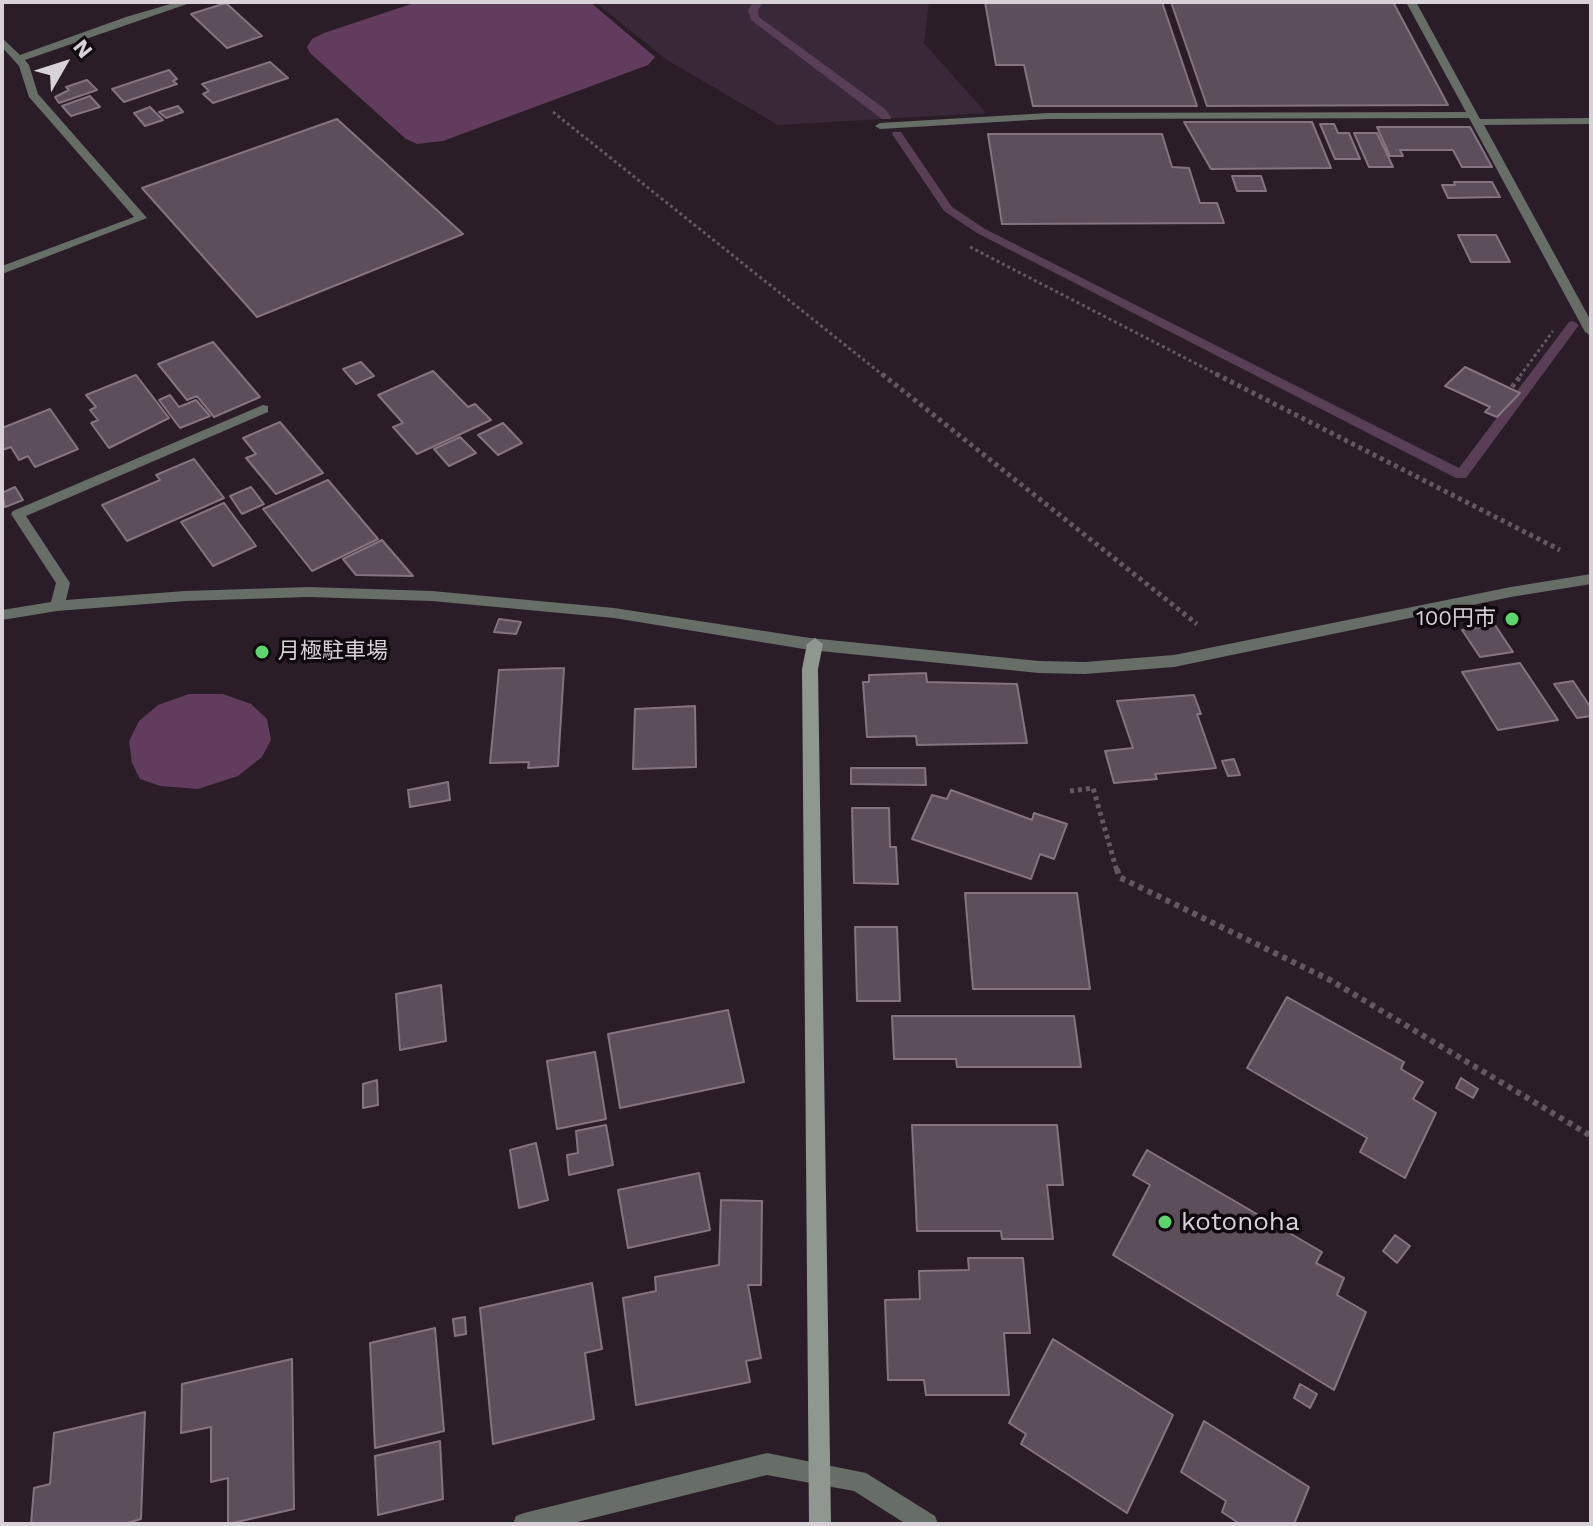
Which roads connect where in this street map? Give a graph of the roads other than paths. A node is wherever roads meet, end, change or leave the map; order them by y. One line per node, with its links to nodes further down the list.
1 (188, 2): 4 (street)
2 (1411, 2): 5 (street)
3 (2, 41): 4 (street)
4 (18, 59): 8 (street)
5 (1474, 118): 6 (street); 7 (street); 9 (street)
6 (1591, 121)
7 (880, 126)
8 (2, 270)
9 (1591, 332)
10 (263, 409): 12 (street)
11 (1591, 579): 14 (street)
12 (57, 606): 13 (street); 14 (street)
13 (2, 615)
14 (815, 644): 15 (street)
15 (820, 1473): 16 (street); 17 (street); 18 (street)
16 (524, 1524)
17 (820, 1524)
18 (927, 1524)

